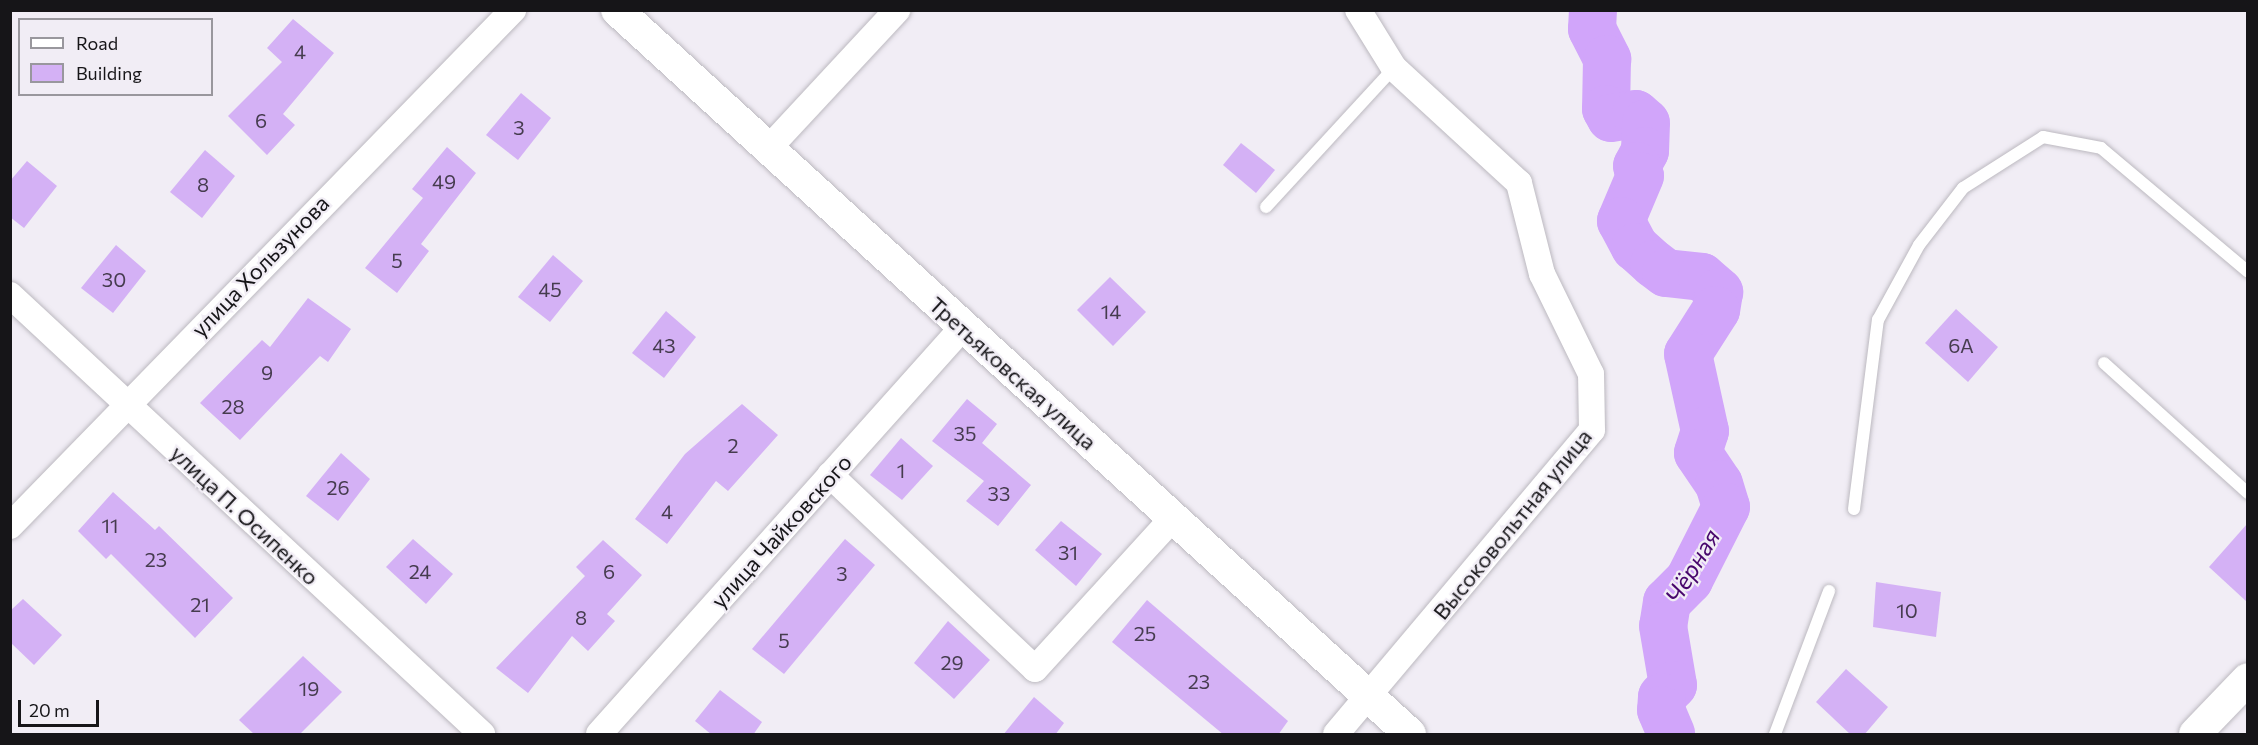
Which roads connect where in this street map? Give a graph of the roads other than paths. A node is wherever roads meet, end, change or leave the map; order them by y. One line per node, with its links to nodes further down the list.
1 (513, 10): 12 (street, улица Хользунова)
2 (617, 10): 6 (street, Третьяковская улица)
3 (897, 10): 6 (street)
4 (1358, 10): 5 (street, Высоковольтная улица)
5 (1394, 68): 7 (lane); 20 (street, Высоковольтная улица)
6 (768, 149): 10 (street, Третьяковская улица)
7 (1266, 207)
8 (2247, 272): 15 (lane)
9 (10, 295): 12 (street, улица П. Осипенко)
10 (963, 327): 13 (street, улица Чайковского); 16 (street, Третьяковская улица)
11 (2104, 363): 14 (lane)
12 (126, 404): 17 (street, улица Хользунова); 21 (street, улица П. Осипенко)
13 (831, 475): 16 (street); 22 (street, улица Чайковского)
14 (2247, 493)
15 (1854, 509)
16 (1173, 518): 20 (street, Третьяковская улица)
17 (10, 526)
18 (1829, 591): 25 (lane)
19 (2247, 679): 26 (street)
20 (1370, 698): 23 (street, Высоковольтная улица); 24 (street, Третьяковская улица)
21 (482, 735)
22 (598, 735)
23 (1336, 735)
24 (1410, 735)
25 (1775, 735)
26 (2195, 735)

